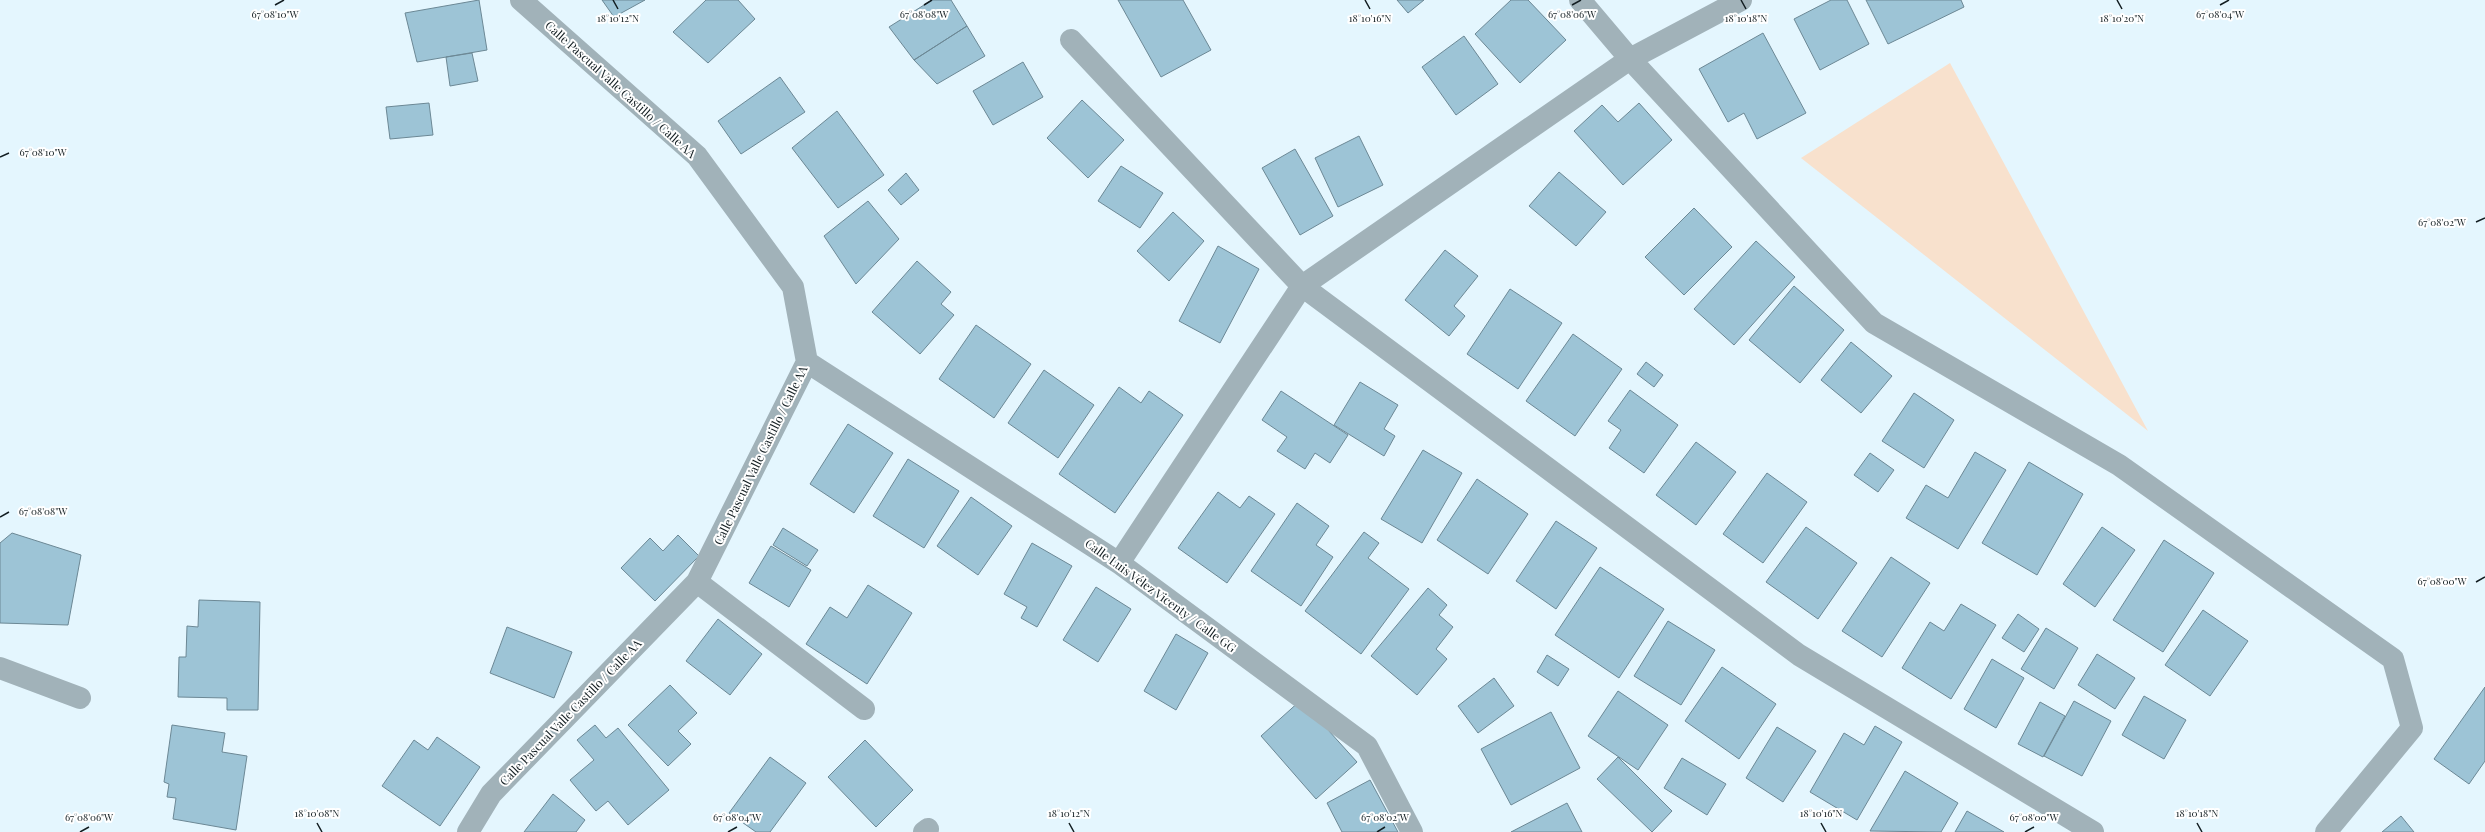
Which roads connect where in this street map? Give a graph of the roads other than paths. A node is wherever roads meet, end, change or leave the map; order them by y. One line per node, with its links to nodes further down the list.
1 (521, 0): 7 (street, Calle Pascual Valle Castillo / Calle AA)
2 (1580, 0): 5 (street)
3 (1742, 0): 5 (street)
4 (1071, 40): 6 (street)
5 (1630, 59): 6 (street); 16 (street)
6 (1302, 286): 8 (street); 15 (street)
7 (807, 362): 8 (street, Calle Luis Vélez Vicenty / Calle GG); 9 (street, Calle Pascual Valle Castillo / Calle AA)
8 (1119, 562): 14 (street, Calle Luis Vélez Vicenty / Calle GG)
9 (697, 582): 12 (street); 13 (street, Calle Pascual Valle Castillo / Calle AA)
10 (0, 668): 11 (street)
11 (80, 698)
12 (864, 709)
13 (468, 832)
14 (1412, 832)
15 (2093, 832)
16 (2326, 832)

